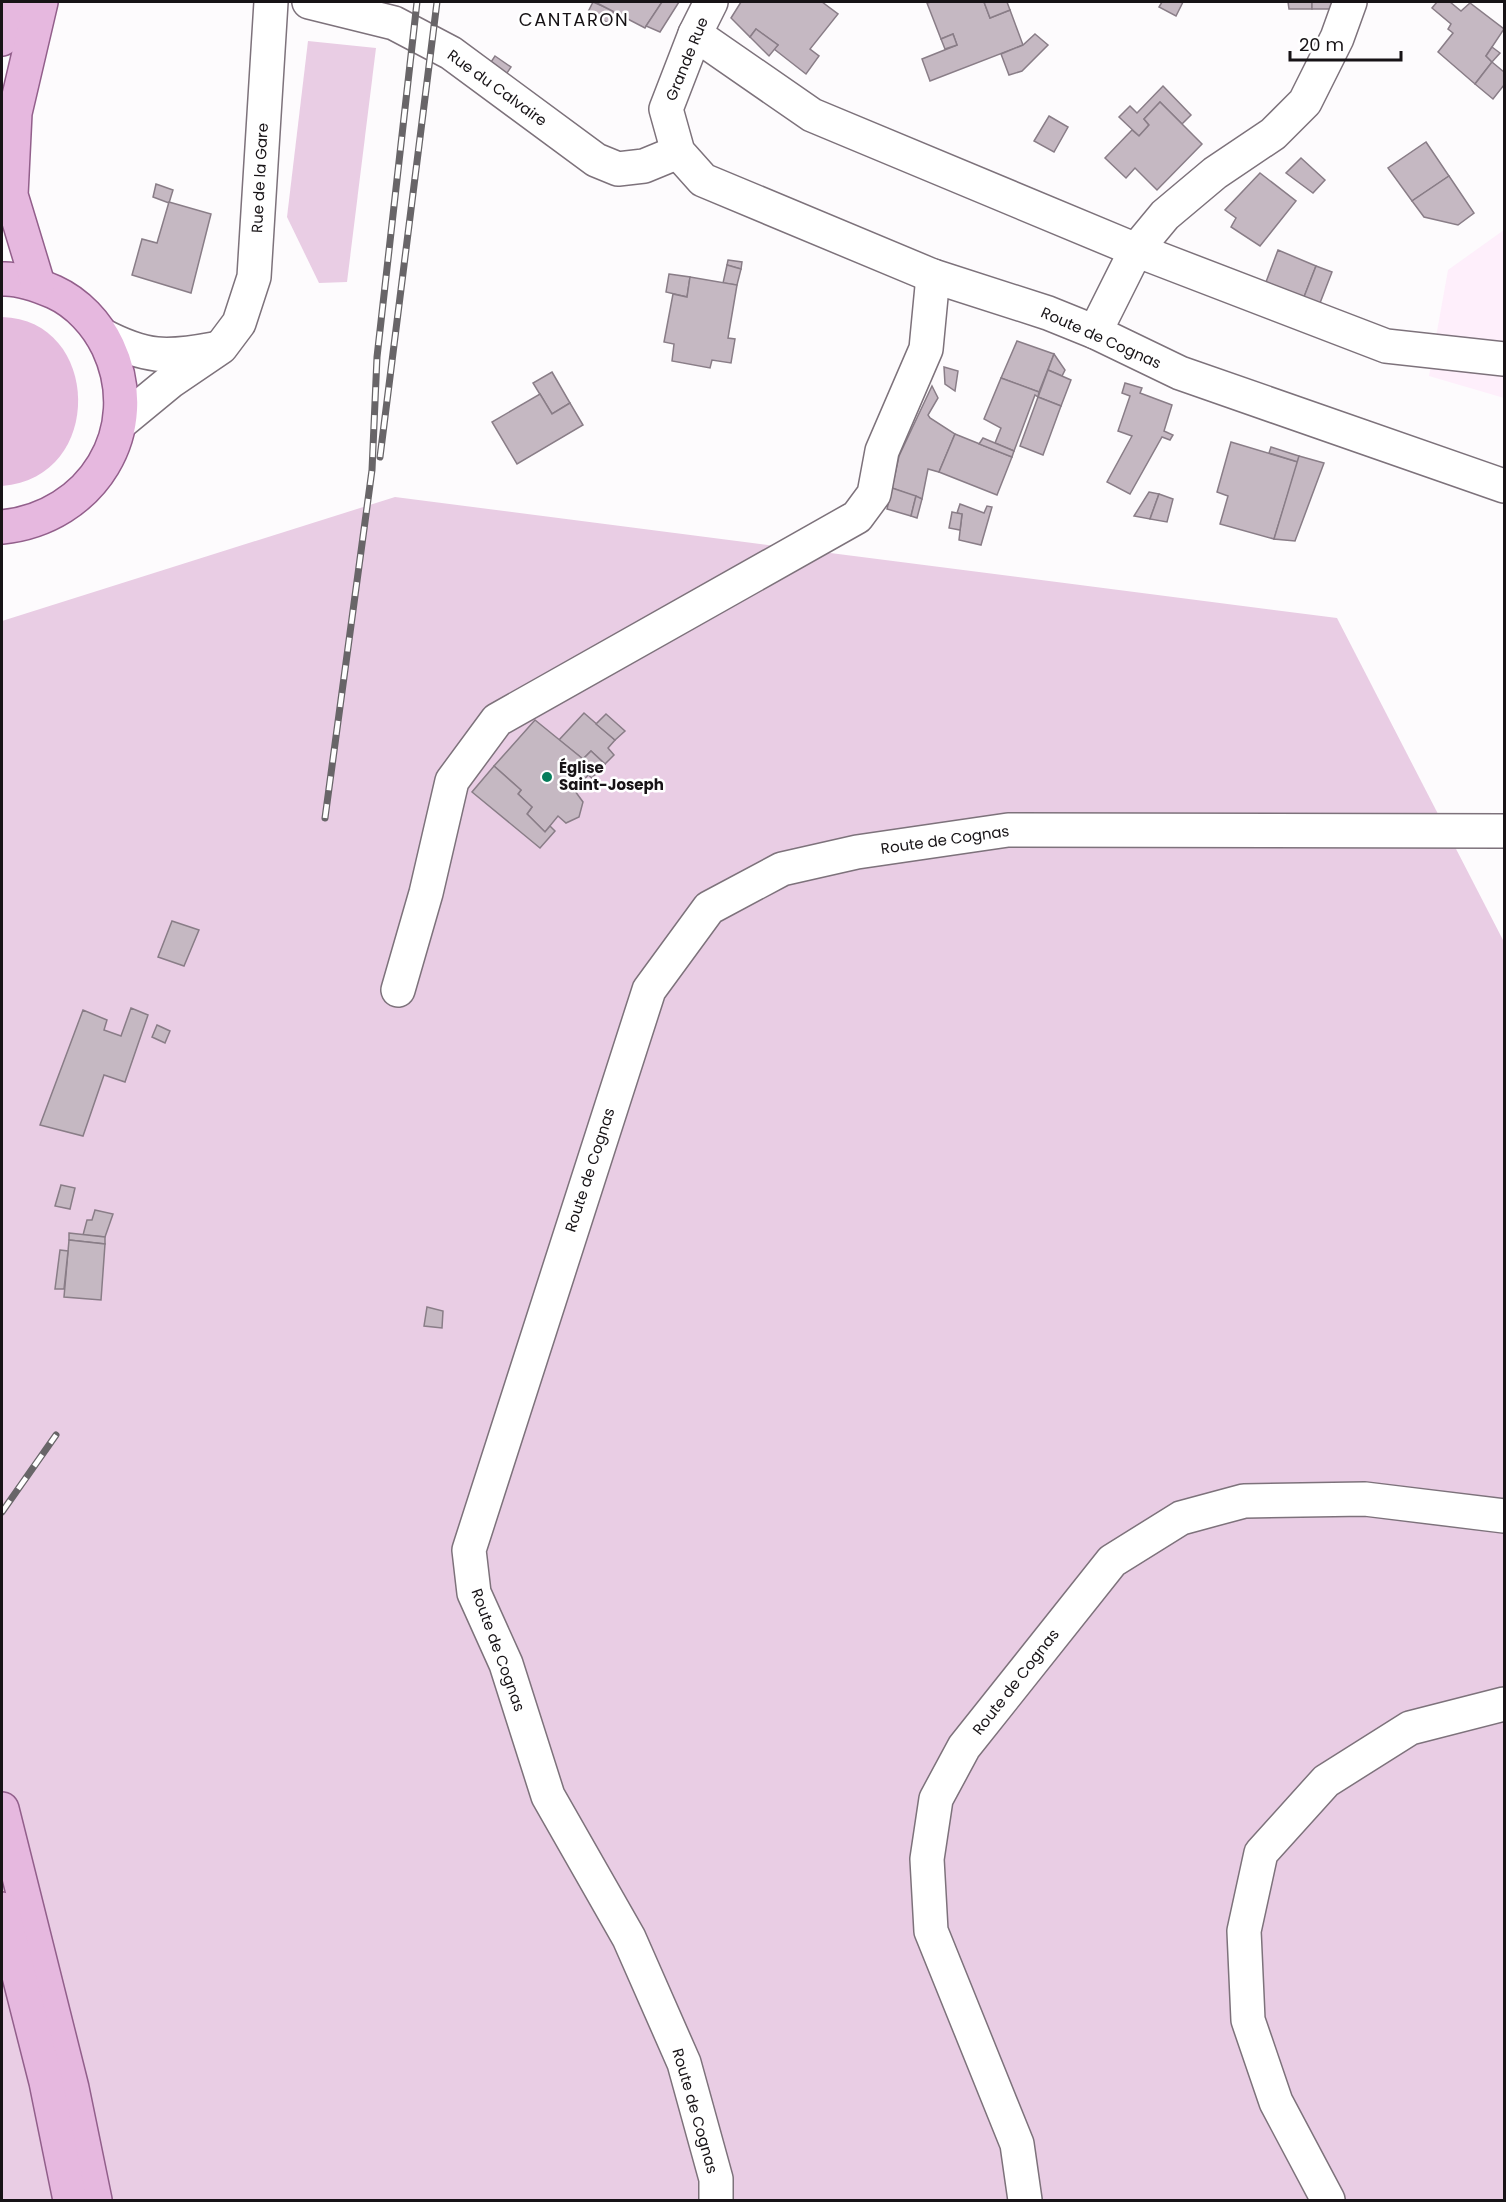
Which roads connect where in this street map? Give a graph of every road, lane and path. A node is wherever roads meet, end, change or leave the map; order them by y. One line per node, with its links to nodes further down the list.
1 (10, 2): 8 (main road)
2 (41, 2): 13 (main road)
3 (271, 2): 16 (street, Rue de la Gare)
4 (309, 2): 9 (street, Rue du Calvaire)
5 (711, 2): 7 (street, Grande Rue)
6 (1350, 2): 10 (street)
7 (695, 34): 9 (street, Grande Rue); 10 (street)
8 (2, 39)
9 (678, 152): 11 (street, Route de Cognas)
10 (1136, 250): 14 (street); 17 (street)
11 (933, 276): 14 (street, Route de Cognas); 22 (street)
12 (2, 279): 13 (main road)
13 (38, 284): 15 (main road)
14 (1095, 332): 19 (street, Route de Cognas)
15 (102, 335): 16 (street); 18 (main road)
16 (221, 347): 18 (street, Rue de la Gare)
17 (1504, 359)
18 (120, 423): 20 (main road)
19 (1504, 486)
20 (2, 528)
21 (1504, 831): 29 (street, Route de Cognas)
22 (398, 990)
23 (1504, 1516): 30 (street, Route de Cognas)
24 (1504, 1704): 31 (street)
25 (2, 1809): 28 (main road)
26 (2, 1909): 27 (main road)
27 (70, 2200)
28 (95, 2200)
29 (716, 2200)
30 (1025, 2200)
31 (1328, 2200)

